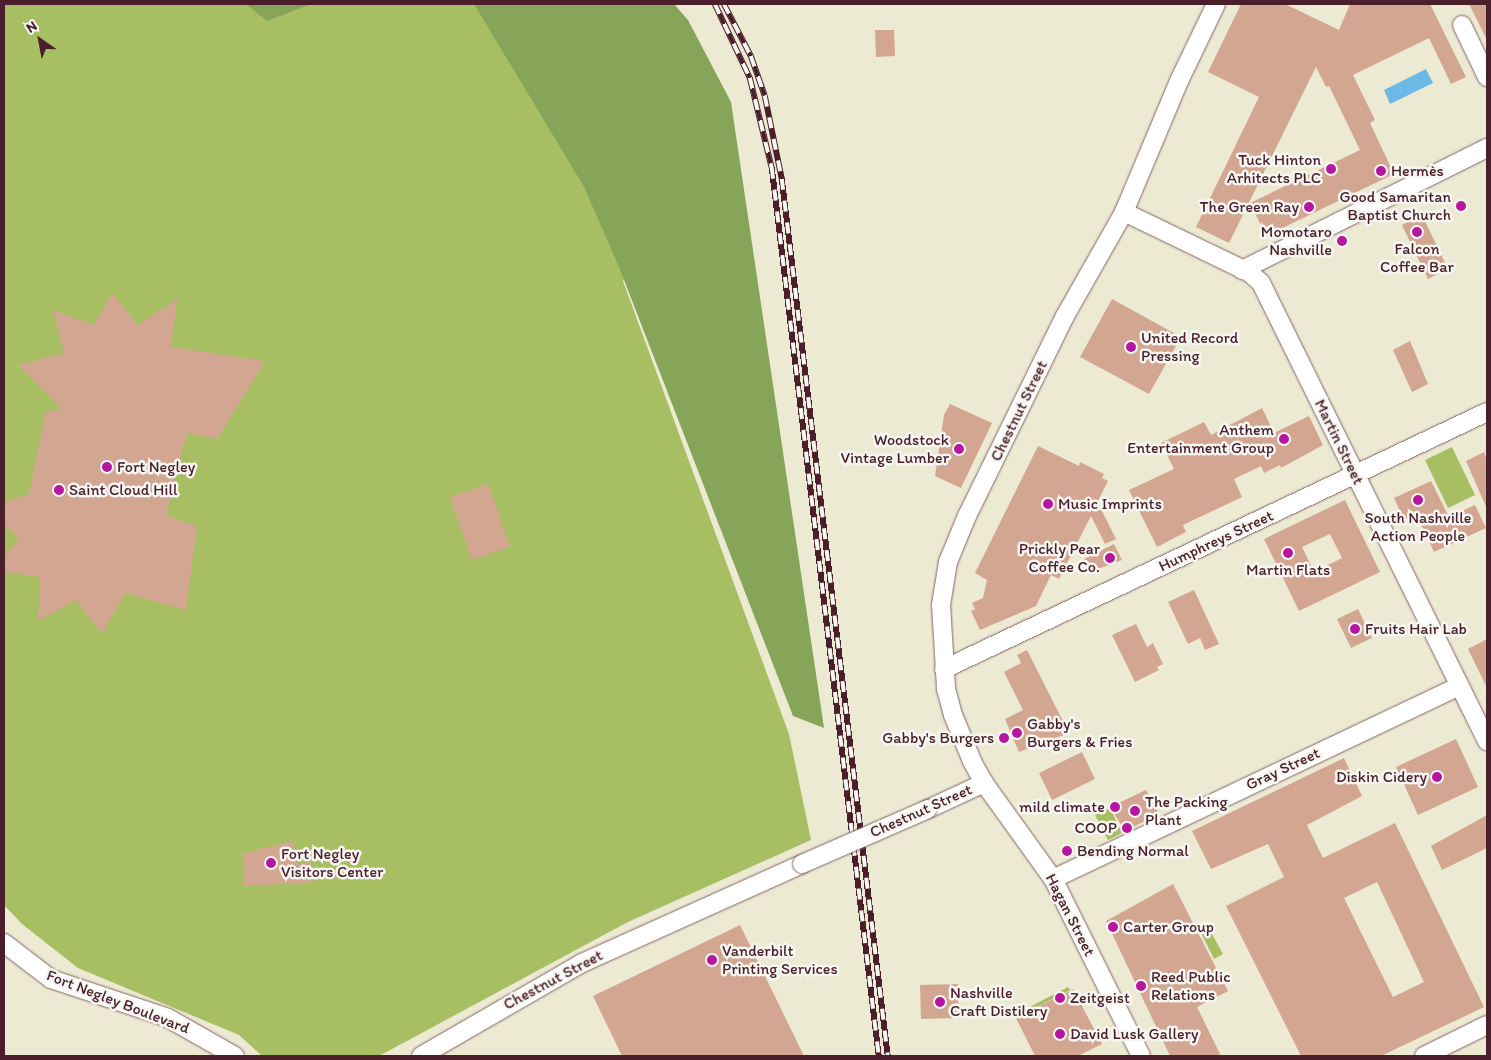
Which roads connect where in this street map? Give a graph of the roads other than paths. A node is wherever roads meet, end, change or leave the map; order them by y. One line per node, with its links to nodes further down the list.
1 (1216, 4): 5 (street, Chestnut Street)
2 (1462, 25): 3 (street)
3 (1487, 77)
4 (1487, 148): 6 (street)
5 (1124, 212): 6 (street, Martin Street); 9 (street, Chestnut Street)
6 (1242, 270): 8 (street, Martin Street)
7 (1487, 412): 8 (street, Humphreys Street)
8 (1355, 475): 9 (street, Humphreys Street); 10 (street, Martin Street)
9 (944, 668): 12 (street, Chestnut Street)
10 (1460, 686): 11 (street, Martin Street); 13 (street, Gray Street)
11 (1487, 740)
12 (984, 783): 13 (street, Hagan Street); 17 (street, Chestnut Street, bridge)
13 (1053, 879): 18 (street, Hagan Street)
14 (4, 944): 16 (street, Fort Negley Boulevard)
15 (1487, 1025): 19 (street)
16 (235, 1056)
17 (421, 1056)
18 (1141, 1056)
19 (1424, 1056)

